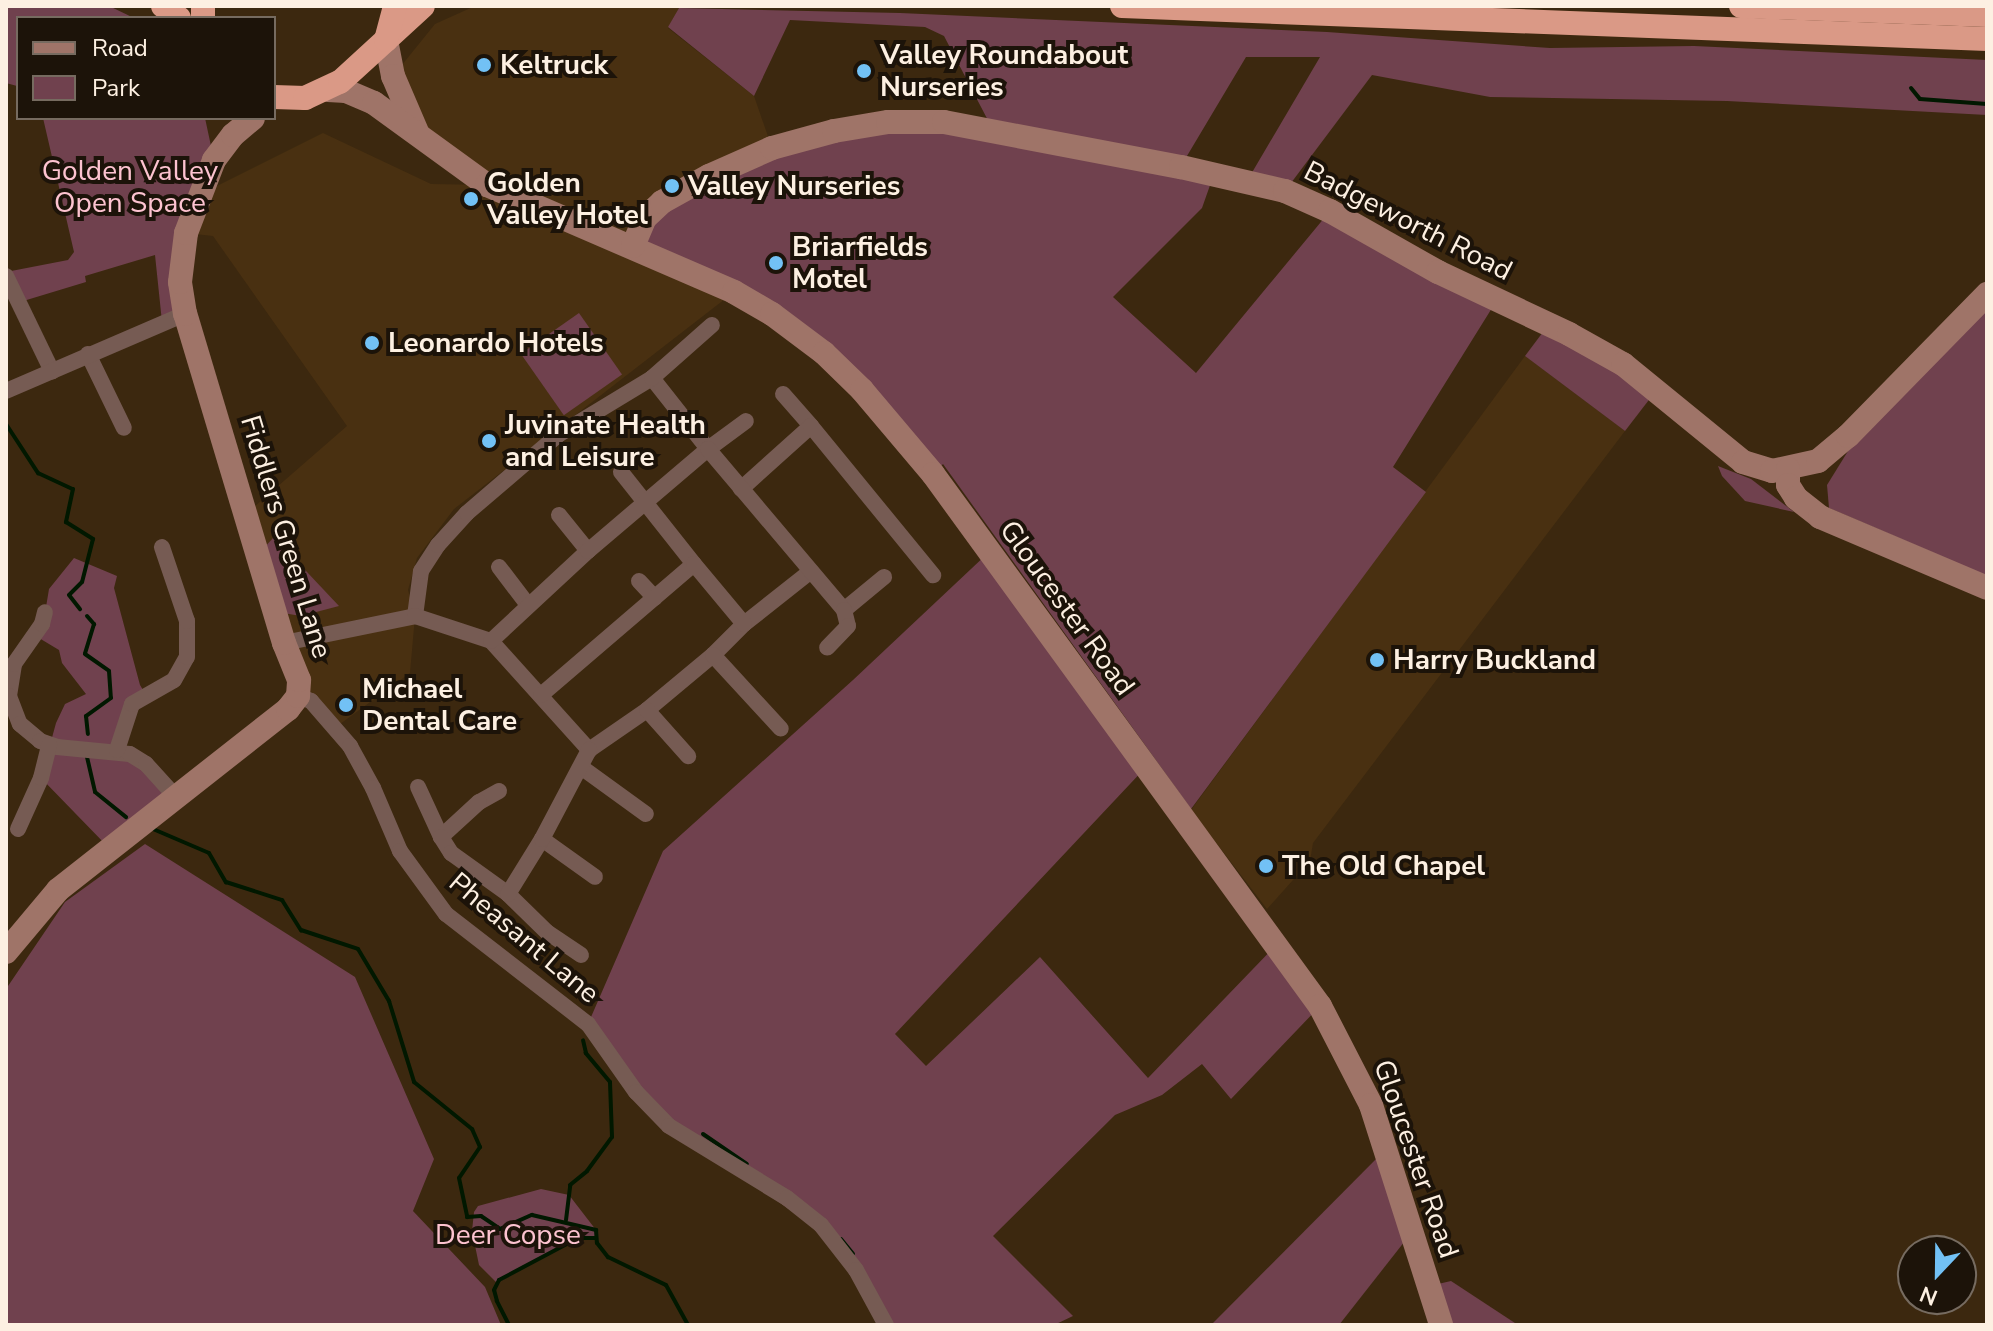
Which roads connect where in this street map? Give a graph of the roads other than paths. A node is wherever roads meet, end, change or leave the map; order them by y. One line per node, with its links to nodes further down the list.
1 (395, 6): 7 (highway)
2 (423, 6): 7 (highway)
3 (1122, 6): 6 (highway)
4 (1741, 6): 5 (highway)
5 (1987, 15)
6 (1987, 39)
7 (386, 40): 8 (highway); 12 (street)
8 (328, 90): 9 (highway); 12 (street, Gloucester Road)
9 (278, 100)
10 (224, 120): 13 (street, Fiddlers Green Lane)
11 (251, 120): 13 (street, Fiddlers Green Lane)
12 (419, 136): 14 (street, Gloucester Road)
13 (214, 160): 17 (street, Fiddlers Green Lane)
14 (633, 246): 28 (street, Badgeworth Road); 74 (street, Gloucester Road)
15 (6, 276): 20 (street)
16 (1987, 294): 28 (street, Badgeworth Road)
17 (185, 314): 19 (street); 49 (street, Fiddlers Green Lane)
18 (712, 325): 21 (street)
19 (88, 354): 20 (street); 26 (street)
20 (52, 371): 22 (street)
21 (652, 378): 27 (street); 46 (street)
22 (6, 391)
23 (783, 394): 25 (street)
24 (746, 421): 27 (street)
25 (811, 426): 30 (street); 38 (street)
26 (124, 428)
27 (708, 449): 30 (street); 31 (street)
28 (1788, 469): 41 (street)
29 (621, 472): 31 (street)
30 (741, 489): 37 (street)
31 (646, 504): 34 (street); 35 (street)
32 (559, 515): 34 (street)
33 (162, 547): 58 (street)
34 (588, 551): 43 (street)
35 (694, 564): 42 (street); 47 (street)
36 (499, 567): 43 (street)
37 (811, 571): 44 (street); 47 (street)
38 (933, 575)
39 (884, 577): 44 (street)
40 (639, 581): 42 (street)
41 (1987, 588)
42 (655, 598): 52 (street)
43 (528, 605): 48 (street)
44 (844, 610): 50 (street)
45 (45, 612): 53 (street)
46 (415, 616): 48 (street); 49 (street)
47 (744, 624): 51 (street)
48 (491, 641): 52 (street)
49 (284, 643): 54 (street, Fiddlers Green Lane)
50 (827, 648)
51 (713, 655): 55 (street); 56 (street)
52 (541, 695): 59 (street)
53 (8, 696): 57 (street)
54 (298, 696): 64 (street, Fiddlers Green Lane); 73 (street, Pheasant Lane)
55 (647, 710): 59 (street); 60 (street)
56 (781, 729)
57 (49, 745): 58 (street); 66 (street)
58 (117, 750): 64 (street)
59 (589, 750): 61 (street)
60 (688, 756)
61 (581, 767): 65 (street); 68 (street)
62 (418, 787): 67 (street)
63 (499, 791): 67 (street)
64 (175, 796): 71 (street, Fiddlers Green Lane)
65 (646, 814)
66 (17, 817)
67 (441, 837): 70 (street)
68 (542, 839): 69 (street); 70 (street)
69 (595, 877)
70 (508, 894): 72 (street)
71 (6, 952)
72 (581, 955)
73 (886, 1325)
74 (1441, 1325)

